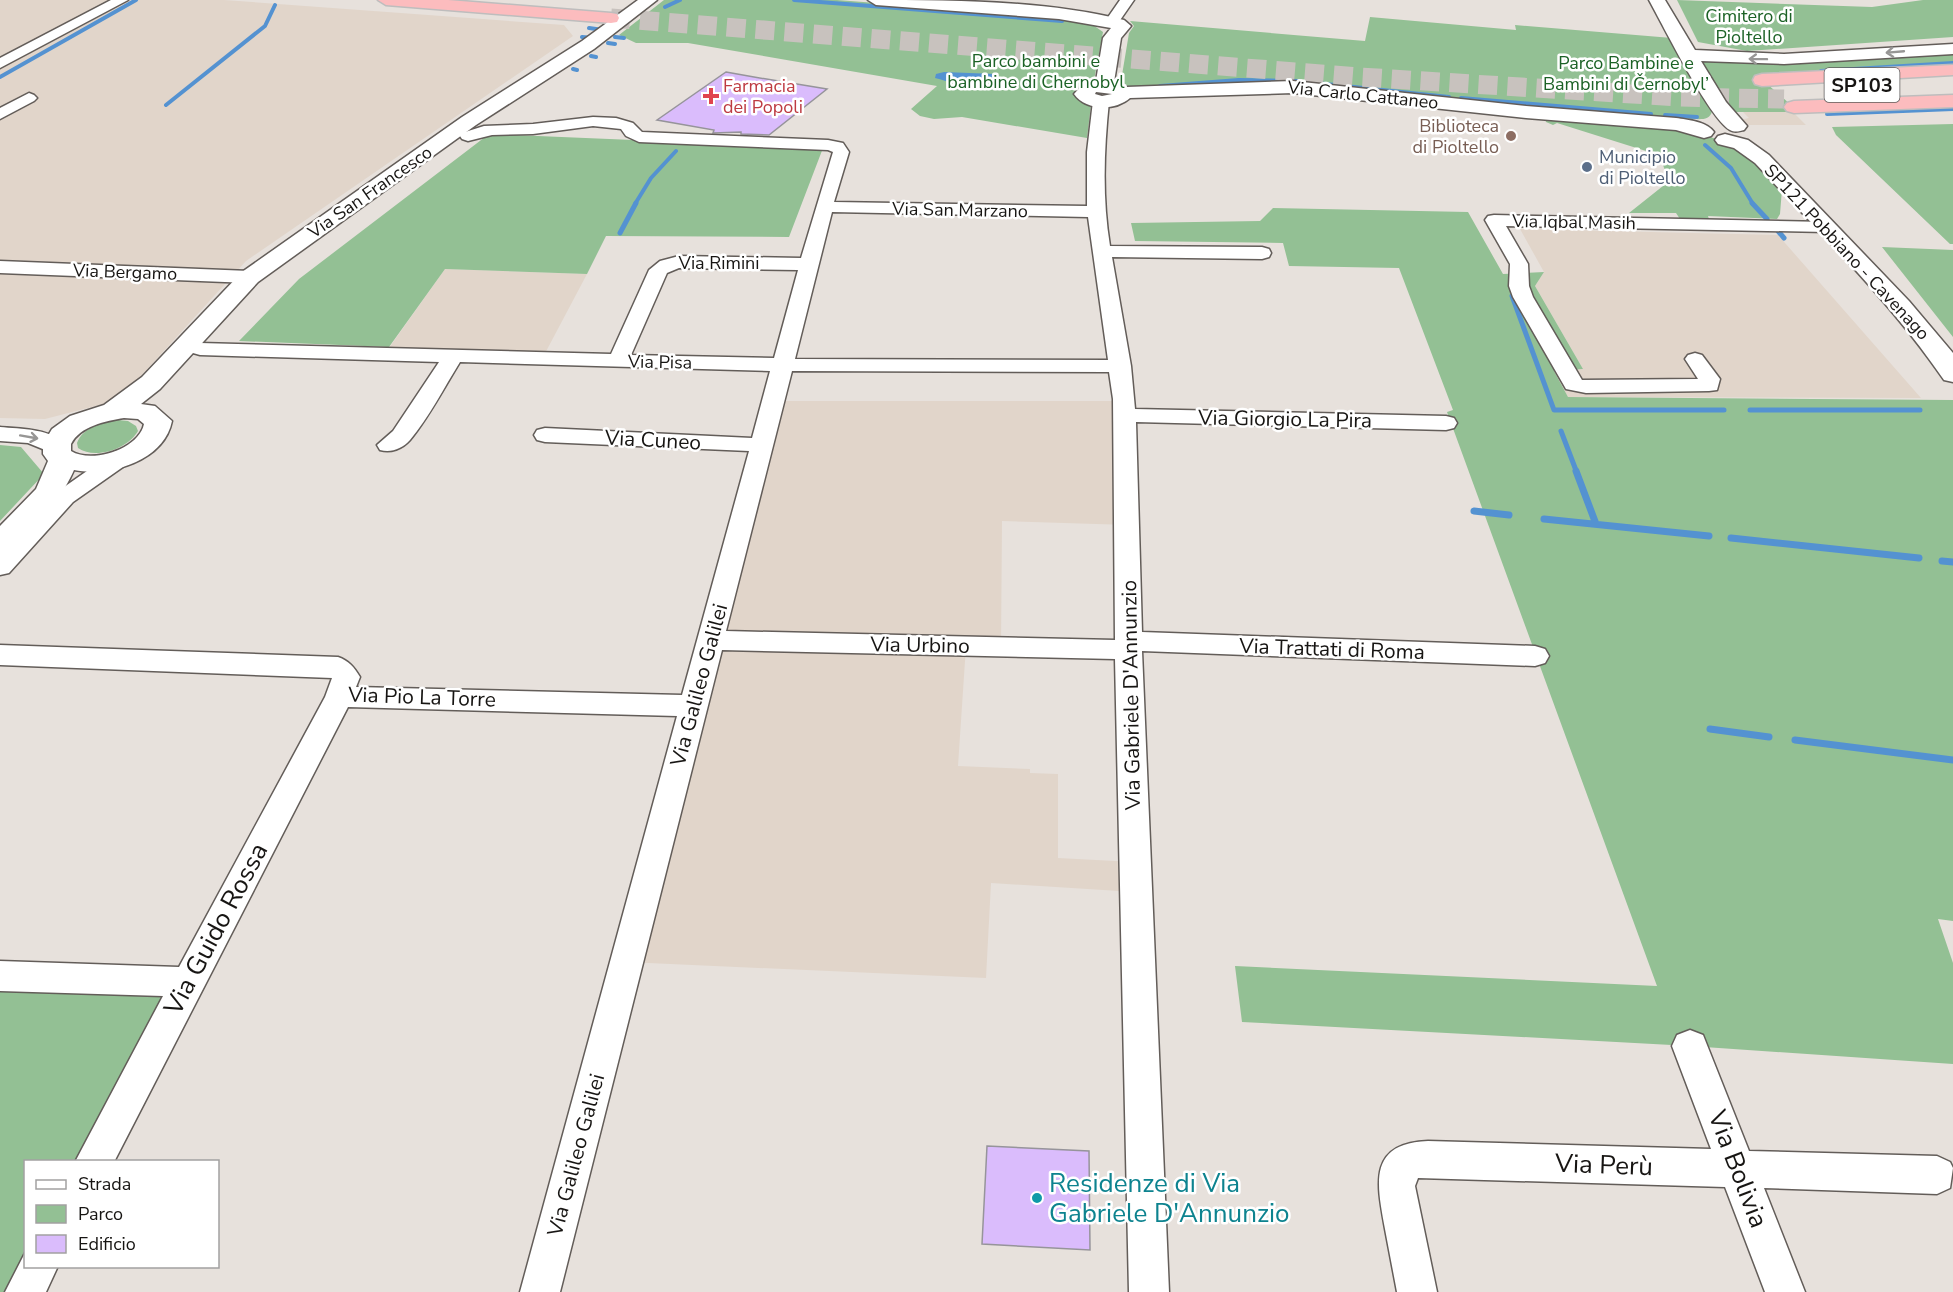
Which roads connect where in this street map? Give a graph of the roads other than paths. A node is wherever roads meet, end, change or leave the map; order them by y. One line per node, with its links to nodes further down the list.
1 (121, 0): 12 (street)
2 (386, 0): 7 (highway)
3 (649, 0): 33 (street, Via San Francesco)
4 (661, 0): 21 (street, Via San Francesco)
5 (876, 0): 9 (street)
6 (1657, 0): 11 (street, SP121 Pobbiano - Cavenago)
7 (468, 3): 8 (highway)
8 (614, 15)
9 (1114, 25): 16 (street, Via Gabriele D'Annunzio)
10 (1953, 49): 11 (street, one-way to 11)
11 (1689, 55): 22 (street, SP121 Pobbiano - Cavenago)
12 (0, 64)
13 (1953, 70): 17 (highway)
14 (1953, 79): 17 (highway, SP103)
15 (1953, 92): 17 (highway, SP103)
16 (1109, 93): 22 (street, Via Carlo Cattaneo); 27 (street, Via Gabriele D'Annunzio)
17 (1777, 93): 19 (highway)
18 (28, 98): 20 (street)
19 (1953, 101)
20 (0, 114)
21 (499, 114): 23 (street); 25 (street, Via San Francesco)
22 (1710, 121): 24 (street, SP121 Pobbiano - Cavenago); 24 (street, SP121 Pobbiano - Cavenago)
23 (518, 129): 25 (street); 26 (street, Via Galileo Galilei)
24 (1736, 134): 28 (street, SP121 Pobbiano - Cavenago)
25 (468, 136): 34 (street, Via San Francesco)
26 (824, 207): 27 (street, Via San Marzano); 31 (street, Via Galileo Galilei)
27 (1096, 212): 29 (street, Via Gabriele D'Annunzio)
28 (1826, 227): 36 (street, Via Iqbal Masih); 40 (street, SP121 Pobbiano - Cavenago)
29 (1101, 251): 30 (street); 39 (street, Via Gabriele D'Annunzio)
30 (1263, 253)
31 (809, 264): 37 (street, Via Rimini); 38 (street, Via Galileo Galilei)
32 (0, 267): 33 (street, Via Bergamo)
33 (250, 277): 41 (street, Via San Francesco)
34 (200, 349): 35 (street, Via Pisa); 42 (street, Via San Francesco)
35 (453, 357): 37 (street, Via Pisa); 47 (street)
36 (1695, 359)
37 (618, 361): 38 (street, Via Pisa)
38 (782, 365): 39 (street, Via Pisa); 48 (street, Via Galileo Galilei)
39 (1120, 366): 43 (street, Via Gabriele D'Annunzio)
40 (1953, 374)
41 (114, 411): 42 (street); 49 (street)
42 (149, 413): 50 (street)
43 (1125, 416): 44 (street, Via Giorgio La Pira); 55 (street, Via Gabriele D'Annunzio)
44 (1446, 423)
45 (0, 434): 49 (street, one-way to 49)
46 (545, 435): 48 (street, Via Cuneo)
47 (388, 444)
48 (762, 445): 54 (street, Via Galileo Galilei)
49 (59, 453): 50 (street); 51 (street)
50 (111, 460): 51 (street); 53 (street)
51 (43, 499): 52 (street)
52 (0, 543)
53 (0, 567)
54 (710, 640): 55 (street, Via Urbino); 59 (street, Via Galileo Galilei)
55 (1129, 646): 57 (street, Via Trattati di Roma); 69 (street, Via Gabriele D'Annunzio)
56 (0, 655): 58 (street, Via Pio La Torre)
57 (1534, 656)
58 (339, 697): 59 (street, Via Pio La Torre); 61 (street, Via Guido Rossa)
59 (693, 706): 68 (street, Via Galileo Galilei)
60 (0, 976): 61 (street)
61 (188, 982): 63 (street, Via Guido Rossa)
62 (1690, 1046): 64 (street, Via Bolivia)
63 (95, 1160)
64 (1738, 1169): 65 (street, Via Perù); 70 (street, Via Perù); 71 (street, Via Bolivia)
65 (1937, 1175)
66 (37, 1268): 67 (street)
67 (25, 1292)
68 (540, 1292)
69 (1149, 1292)
70 (1417, 1292)
71 (1785, 1292)

